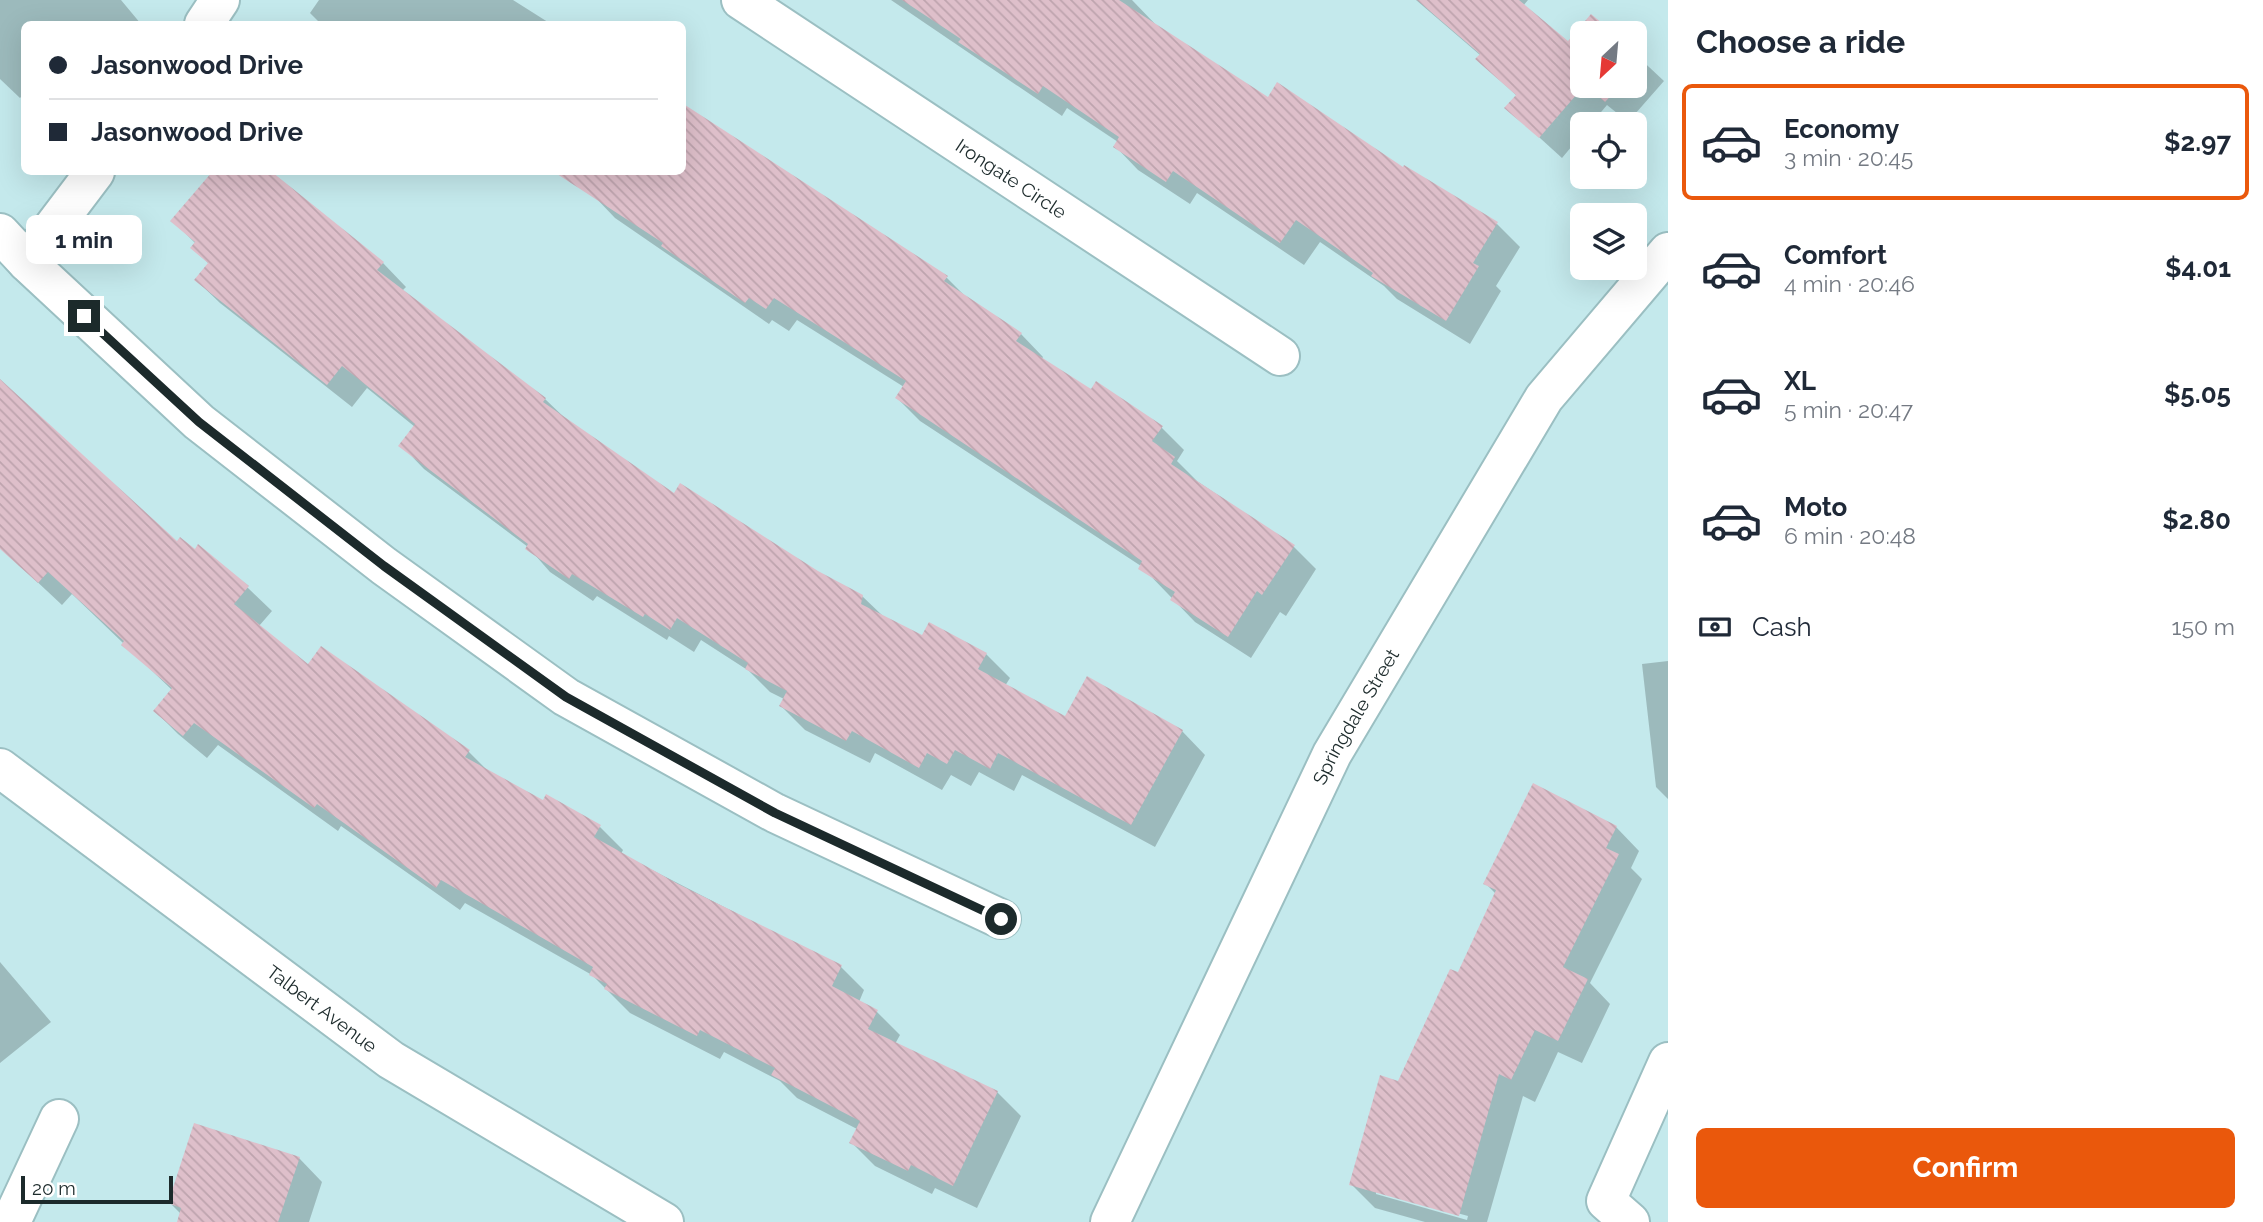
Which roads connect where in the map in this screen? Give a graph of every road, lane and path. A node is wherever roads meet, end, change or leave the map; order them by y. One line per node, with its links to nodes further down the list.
1 (220, 0): 3 (street)
2 (741, 0): 8 (street, Irongate Circle)
3 (206, 21)
4 (93, 175): 7 (street)
5 (0, 233): 7 (street)
6 (1668, 252): 15 (street, Springdale Street)
7 (27, 262): 10 (street)
8 (1280, 356)
9 (0, 768): 14 (street, Talbert Avenue)
10 (1001, 919)
11 (1668, 1062): 16 (street)
12 (59, 1119): 13 (street)
13 (11, 1222)
14 (664, 1222)
15 (1110, 1222)
16 (1630, 1222)

